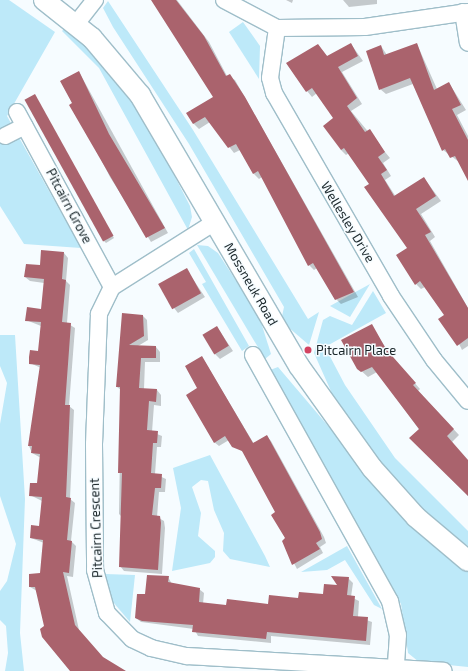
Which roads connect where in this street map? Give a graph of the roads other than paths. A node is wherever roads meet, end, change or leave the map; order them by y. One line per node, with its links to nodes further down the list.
1 (44, 0): 5 (street, Mossneuk Road)
2 (96, 0): 5 (street)
3 (224, 0): 6 (street)
4 (466, 12): 6 (street); 7 (street)
5 (76, 24): 11 (street, Mossneuk Road)
6 (277, 28): 14 (street, Wellesley Drive)
7 (468, 43)
8 (17, 112): 9 (street, Pitcairn Grove)
9 (25, 126): 10 (street); 12 (street, Pitcairn Grove)
10 (5, 136)
11 (215, 222): 12 (street); 15 (street, Mossneuk Road)
12 (112, 287): 16 (street, Pitcairn Crescent)
13 (253, 355): 16 (street)
14 (468, 401)
15 (468, 561)
16 (396, 666): 17 (street, Pitcairn Crescent)
17 (444, 671)

